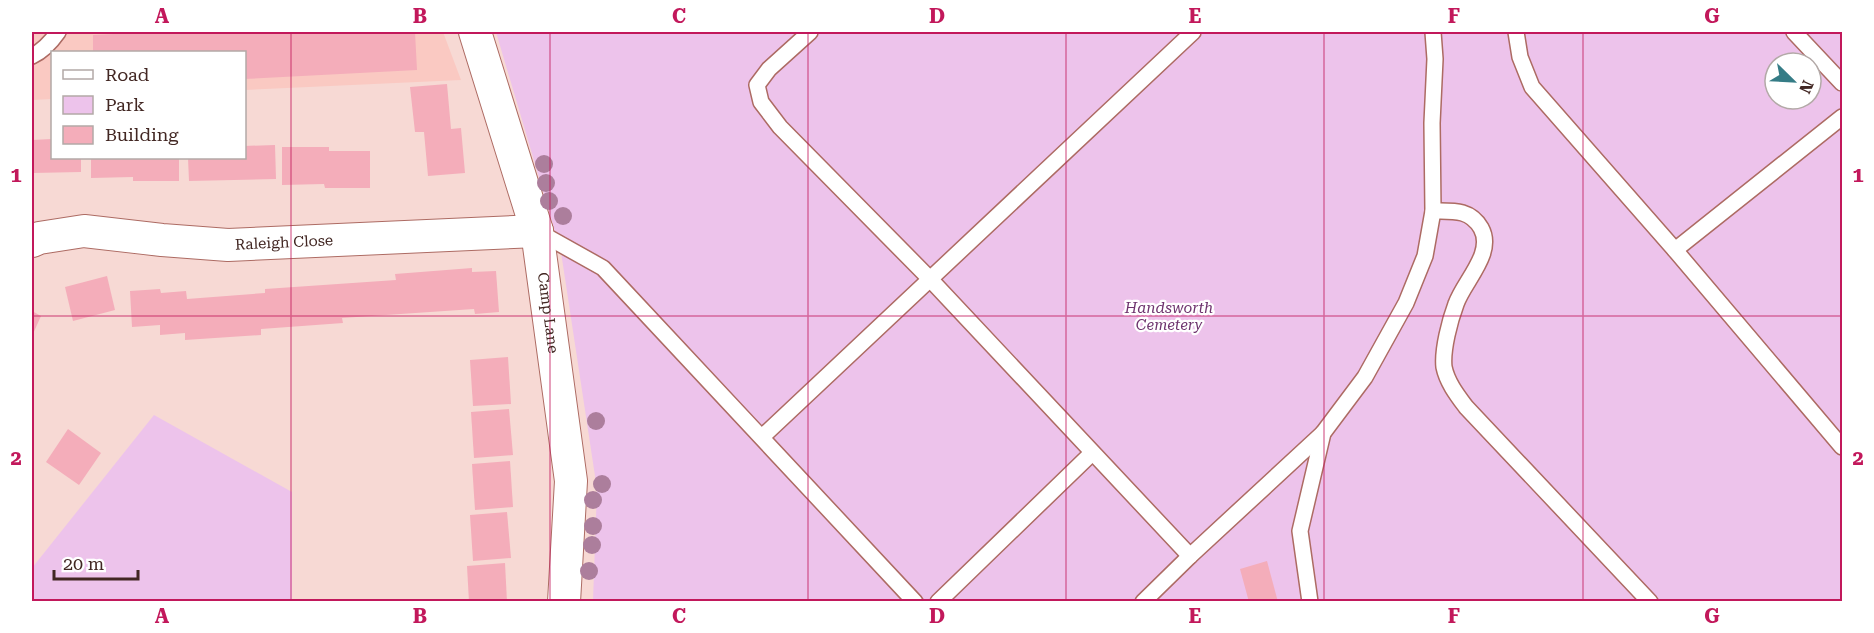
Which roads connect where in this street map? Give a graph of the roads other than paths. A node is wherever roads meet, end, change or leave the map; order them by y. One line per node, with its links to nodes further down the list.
1 (58, 32): 8 (lane)
2 (475, 32): 12 (street, Camp Lane)
3 (810, 32): 15 (lane)
4 (1193, 32): 15 (lane)
5 (1433, 32): 11 (lane)
6 (1516, 32): 14 (lane)
7 (1794, 32): 9 (lane)
8 (32, 56)
9 (1842, 83)
10 (1842, 117): 14 (lane)
11 (1433, 211): 16 (lane); 26 (lane)
12 (537, 231): 13 (street, Raleigh Close); 17 (lane); 21 (street, Camp Lane)
13 (32, 242)
14 (1675, 250): 18 (lane)
15 (929, 278): 17 (lane); 19 (lane)
16 (1323, 433): 20 (lane); 25 (lane)
17 (762, 438): 22 (lane)
18 (1842, 447)
19 (1092, 453): 20 (lane); 23 (lane)
20 (1190, 556): 24 (lane)
21 (564, 602)
22 (915, 602)
23 (938, 602)
24 (1143, 602)
25 (1310, 602)
26 (1650, 602)

